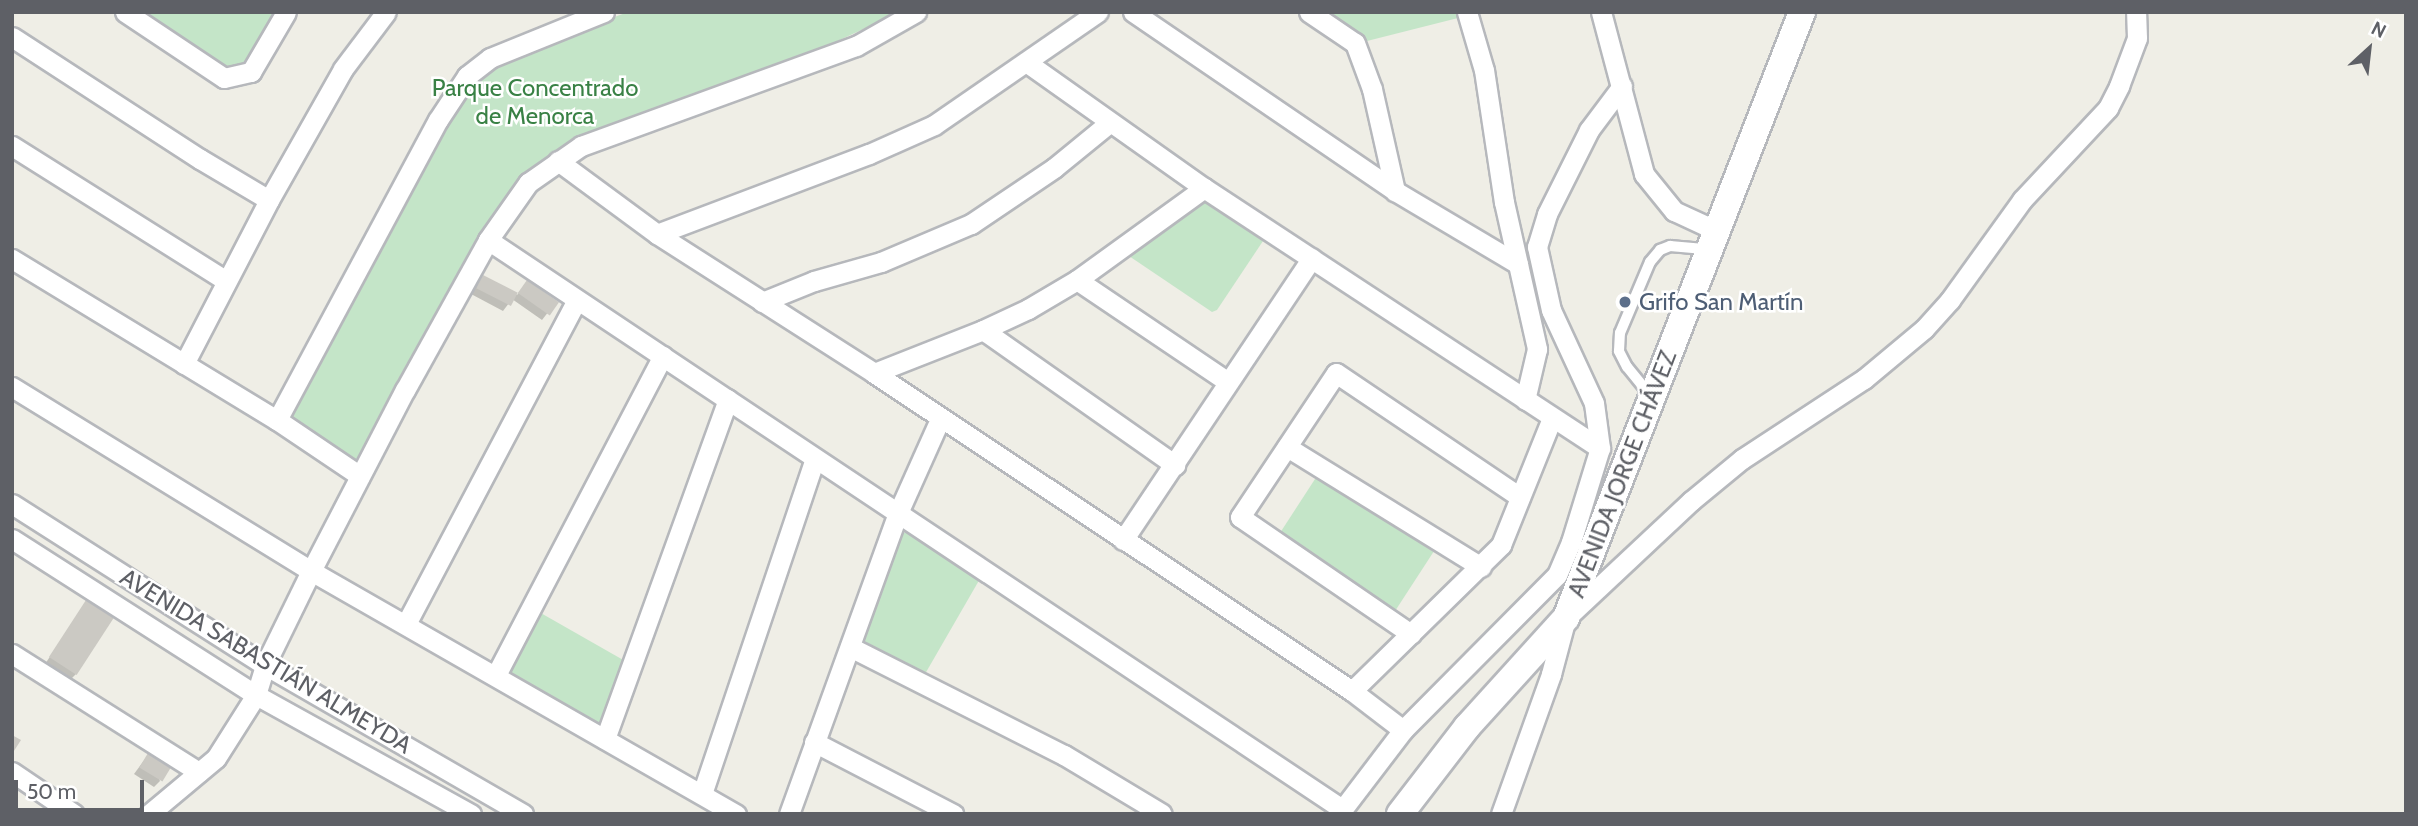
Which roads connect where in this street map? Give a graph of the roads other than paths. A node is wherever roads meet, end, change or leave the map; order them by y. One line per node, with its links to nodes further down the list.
1 (125, 12): 2 (street)
2 (286, 12)
3 (386, 12): 23 (street)
4 (916, 12): 19 (street)
5 (1098, 12): 14 (street)
6 (1133, 12): 20 (street)
7 (1309, 12): 18 (street)
8 (1467, 12): 29 (street)
9 (1601, 12): 15 (street)
10 (1802, 12): 26 (main road, AVENIDA JORGE CHÁVEZ)
11 (2136, 12): 58 (street)
12 (597, 13): 45 (street)
13 (12, 37): 23 (street)
14 (1026, 62): 16 (street); 24 (street)
15 (1622, 86): 26 (street); 47 (street)
16 (1109, 123): 21 (street); 33 (street)
17 (12, 146): 31 (street)
18 (1387, 149): 20 (street); 22 (street)
19 (558, 161): 24 (street); 25 (street)
20 (1357, 165): 22 (street)
21 (1204, 188): 27 (street); 30 (street)
22 (1395, 191): 29 (street)
23 (269, 200): 31 (street)
24 (657, 233): 33 (street)
25 (488, 240): 32 (street); 50 (street)
26 (1712, 240): 40 (main road, AVENIDA JORGE CHÁVEZ); 40 (lane)
27 (1312, 258): 38 (street); 42 (street)
28 (12, 260): 36 (street)
29 (1518, 264): 42 (street)
30 (1077, 279): 34 (street); 38 (street)
31 (226, 281): 36 (street)
32 (576, 301): 35 (street); 59 (street)
33 (762, 302): 37 (street)
34 (983, 330): 37 (street); 49 (street)
35 (663, 356): 41 (street); 64 (street)
36 (184, 363): 45 (street)
37 (874, 373): 44 (street)
38 (1228, 382): 49 (street)
39 (12, 387): 57 (street)
40 (1652, 398): 58 (main road, AVENIDA JORGE CHÁVEZ)
41 (728, 400): 48 (street); 68 (street)
42 (1525, 400): 43 (street)
43 (1552, 418): 47 (street); 51 (street)
44 (940, 419): 53 (street); 55 (street)
45 (277, 420): 50 (street)
46 (1287, 447): 51 (street); 56 (street); 60 (street)
47 (1600, 448): 67 (street)
48 (815, 458): 53 (street); 72 (street)
49 (1175, 465): 55 (street)
50 (360, 475): 57 (street)
51 (1520, 497): 56 (street)
52 (12, 504): 63 (street, AVENIDA SABASTIÁN ALMEYDA)
53 (898, 513): 61 (street); 73 (street)
54 (12, 539): 66 (street, AVENIDA SABASTIÁN ALMEYDA)
55 (1123, 540): 65 (street)
56 (1481, 567): 60 (street)
57 (310, 571): 59 (street); 63 (street)
58 (1566, 618): 82 (main road, AVENIDA JORGE CHÁVEZ); 83 (street)
59 (406, 624): 64 (street)
60 (1411, 634): 65 (street)
61 (850, 647): 69 (street); 81 (street)
62 (12, 654): 71 (street)
63 (265, 665): 66 (street); 77 (street, AVENIDA SABASTIÁN ALMEYDA)
64 (496, 675): 68 (street)
65 (1352, 691): 67 (street)
66 (256, 695): 71 (street); 76 (street, AVENIDA SABASTIÁN ALMEYDA)
67 (1403, 730): 73 (street)
68 (605, 739): 72 (street)
69 (814, 742): 79 (street); 80 (street)
70 (12, 772): 74 (street)
71 (199, 772): 75 (street)
72 (702, 794): 78 (street)
73 (1340, 811)
74 (74, 814)
75 (149, 814)
76 (471, 814)
77 (523, 814)
78 (736, 814)
79 (789, 814)
80 (953, 814)
81 (1162, 814)
82 (1399, 814)
83 (1501, 814)

